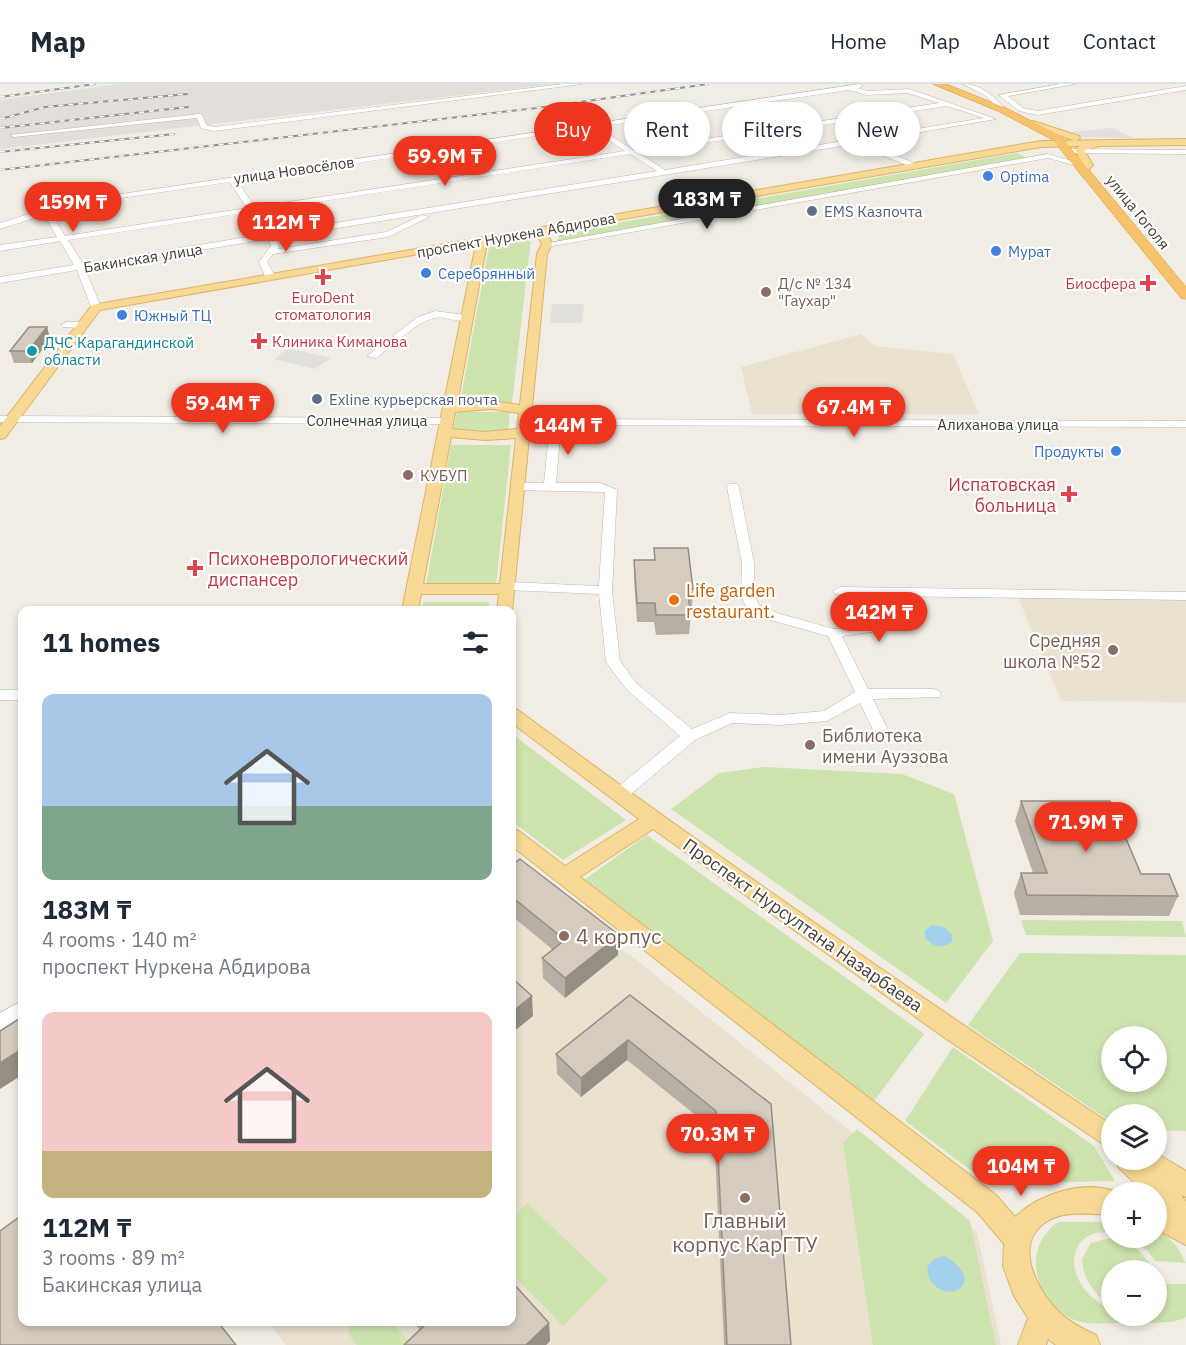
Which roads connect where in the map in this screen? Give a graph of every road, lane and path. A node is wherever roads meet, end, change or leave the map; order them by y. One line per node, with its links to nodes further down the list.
1 (579, 84): 17 (street)
2 (875, 84): 8 (street, улица Новосёлов)
3 (901, 84): 12 (street)
4 (938, 84): 12 (highway, улица Гоголя)
5 (966, 84): 12 (street)
6 (1072, 84): 10 (street)
7 (1146, 84): 10 (street)
8 (851, 88): 11 (street, Бакинская улица); 13 (street, улица Новосёлов)
9 (1186, 88): 10 (street)
10 (1166, 91)
11 (950, 104): 15 (street, Бакинская улица); 18 (street)
12 (1003, 111): 14 (highway, улица Гоголя)
13 (612, 123)
14 (1030, 123): 19 (main road); 23 (main road); 24 (highway, улица Гоголя)
15 (920, 130)
16 (534, 134): 33 (street, улица Новосёлов)
17 (14, 135)
18 (710, 140)
19 (1137, 142): 20 (main road); 24 (main road)
20 (1155, 142): 21 (main road); 25 (main road)
21 (1186, 142)
22 (835, 144): 32 (street, Бакинская улица)
23 (1027, 147): 24 (main road, проспект Нуркена Абдирова); 30 (main road, проспект Нуркена Абдирова)
24 (1065, 147): 25 (street); 31 (highway, улица Гоголя)
25 (1080, 152): 26 (street); 31 (main road)
26 (1186, 152)
27 (624, 154): 34 (street)
28 (640, 156): 32 (street)
29 (891, 156): 30 (street)
30 (916, 166): 40 (main road, проспект Нуркена Абдирова)
31 (1081, 168): 44 (street, проспект Нуркена Абдирова); 50 (highway, улица Гоголя)
32 (663, 172): 36 (street, Бакинская улица)
33 (232, 179): 37 (street, улица Новосёлов); 38 (street)
34 (424, 184): 35 (street); 38 (street)
35 (432, 192)
36 (444, 206): 41 (street, Бакинская улица); 46 (street)
37 (46, 211): 39 (street, улица Новосёлов); 42 (street)
38 (252, 211): 41 (street); 42 (street)
39 (0, 226)
40 (541, 231): 43 (main road, проспект Нуркена Абдирова); 44 (main road)
41 (272, 237): 46 (street); 47 (street, Бакинская улица)
42 (61, 240): 45 (street); 47 (street)
43 (482, 242): 48 (main road, проспект Нуркена Абдирова); 52 (main road)
44 (547, 244): 58 (main road)
45 (0, 246)
46 (272, 252): 48 (street)
47 (80, 267): 49 (street, Бакинская улица); 51 (street)
48 (270, 276): 51 (main road, проспект Нуркена Абдирова)
49 (0, 280)
50 (1186, 295)
51 (96, 307): 54 (main road)
52 (465, 318): 55 (street); 57 (main road)
53 (66, 325): 54 (street)
54 (82, 325): 56 (main road)
55 (372, 356)
56 (6, 419): 57 (street, Солнечная улица); 61 (main road)
57 (447, 420): 58 (main road); 58 (main road); 66 (main road)
58 (523, 422): 59 (street, Алиханова улица); 64 (main road)
59 (556, 422): 60 (street, Алиханова улица); 62 (street)
60 (1186, 424)
61 (0, 435)
62 (550, 487): 64 (street); 69 (street)
63 (733, 487): 73 (street)
64 (517, 488): 65 (main road)
65 (506, 587): 66 (main road); 69 (street); 72 (main road)
66 (414, 589): 71 (main road)
67 (840, 591): 68 (street)
68 (869, 591): 70 (street); 73 (street)
69 (605, 592): 80 (street)
70 (1186, 596)
71 (411, 606)
72 (505, 606)
73 (834, 633): 74 (street)
74 (863, 694): 75 (street); 79 (street); 80 (street)
75 (934, 694)
76 (0, 695): 77 (street)
77 (18, 695)
78 (516, 717): 81 (main road, Проспект Нурсултана Назарбаева)
79 (879, 728)
80 (690, 736): 81 (street)
81 (619, 795): 82 (main road, Проспект Нурсултана Назарбаева)
82 (653, 819): 84 (main road); 87 (main road, Проспект Нурсултана Назарбаева)
83 (516, 839): 84 (main road)
84 (564, 877): 94 (main road)
85 (18, 1012): 86 (street)
86 (0, 1023)
87 (1101, 1134)
88 (1138, 1170): 90 (main road)
89 (1151, 1170): 90 (main road)
90 (1171, 1201): 92 (main road); 93 (main road)
91 (1101, 1202): 94 (main road)
92 (1186, 1225)
93 (1186, 1232)
94 (1018, 1241): 95 (main road)
95 (1042, 1318): 96 (main road); 97 (main road)
96 (1032, 1345)
97 (1083, 1345)

